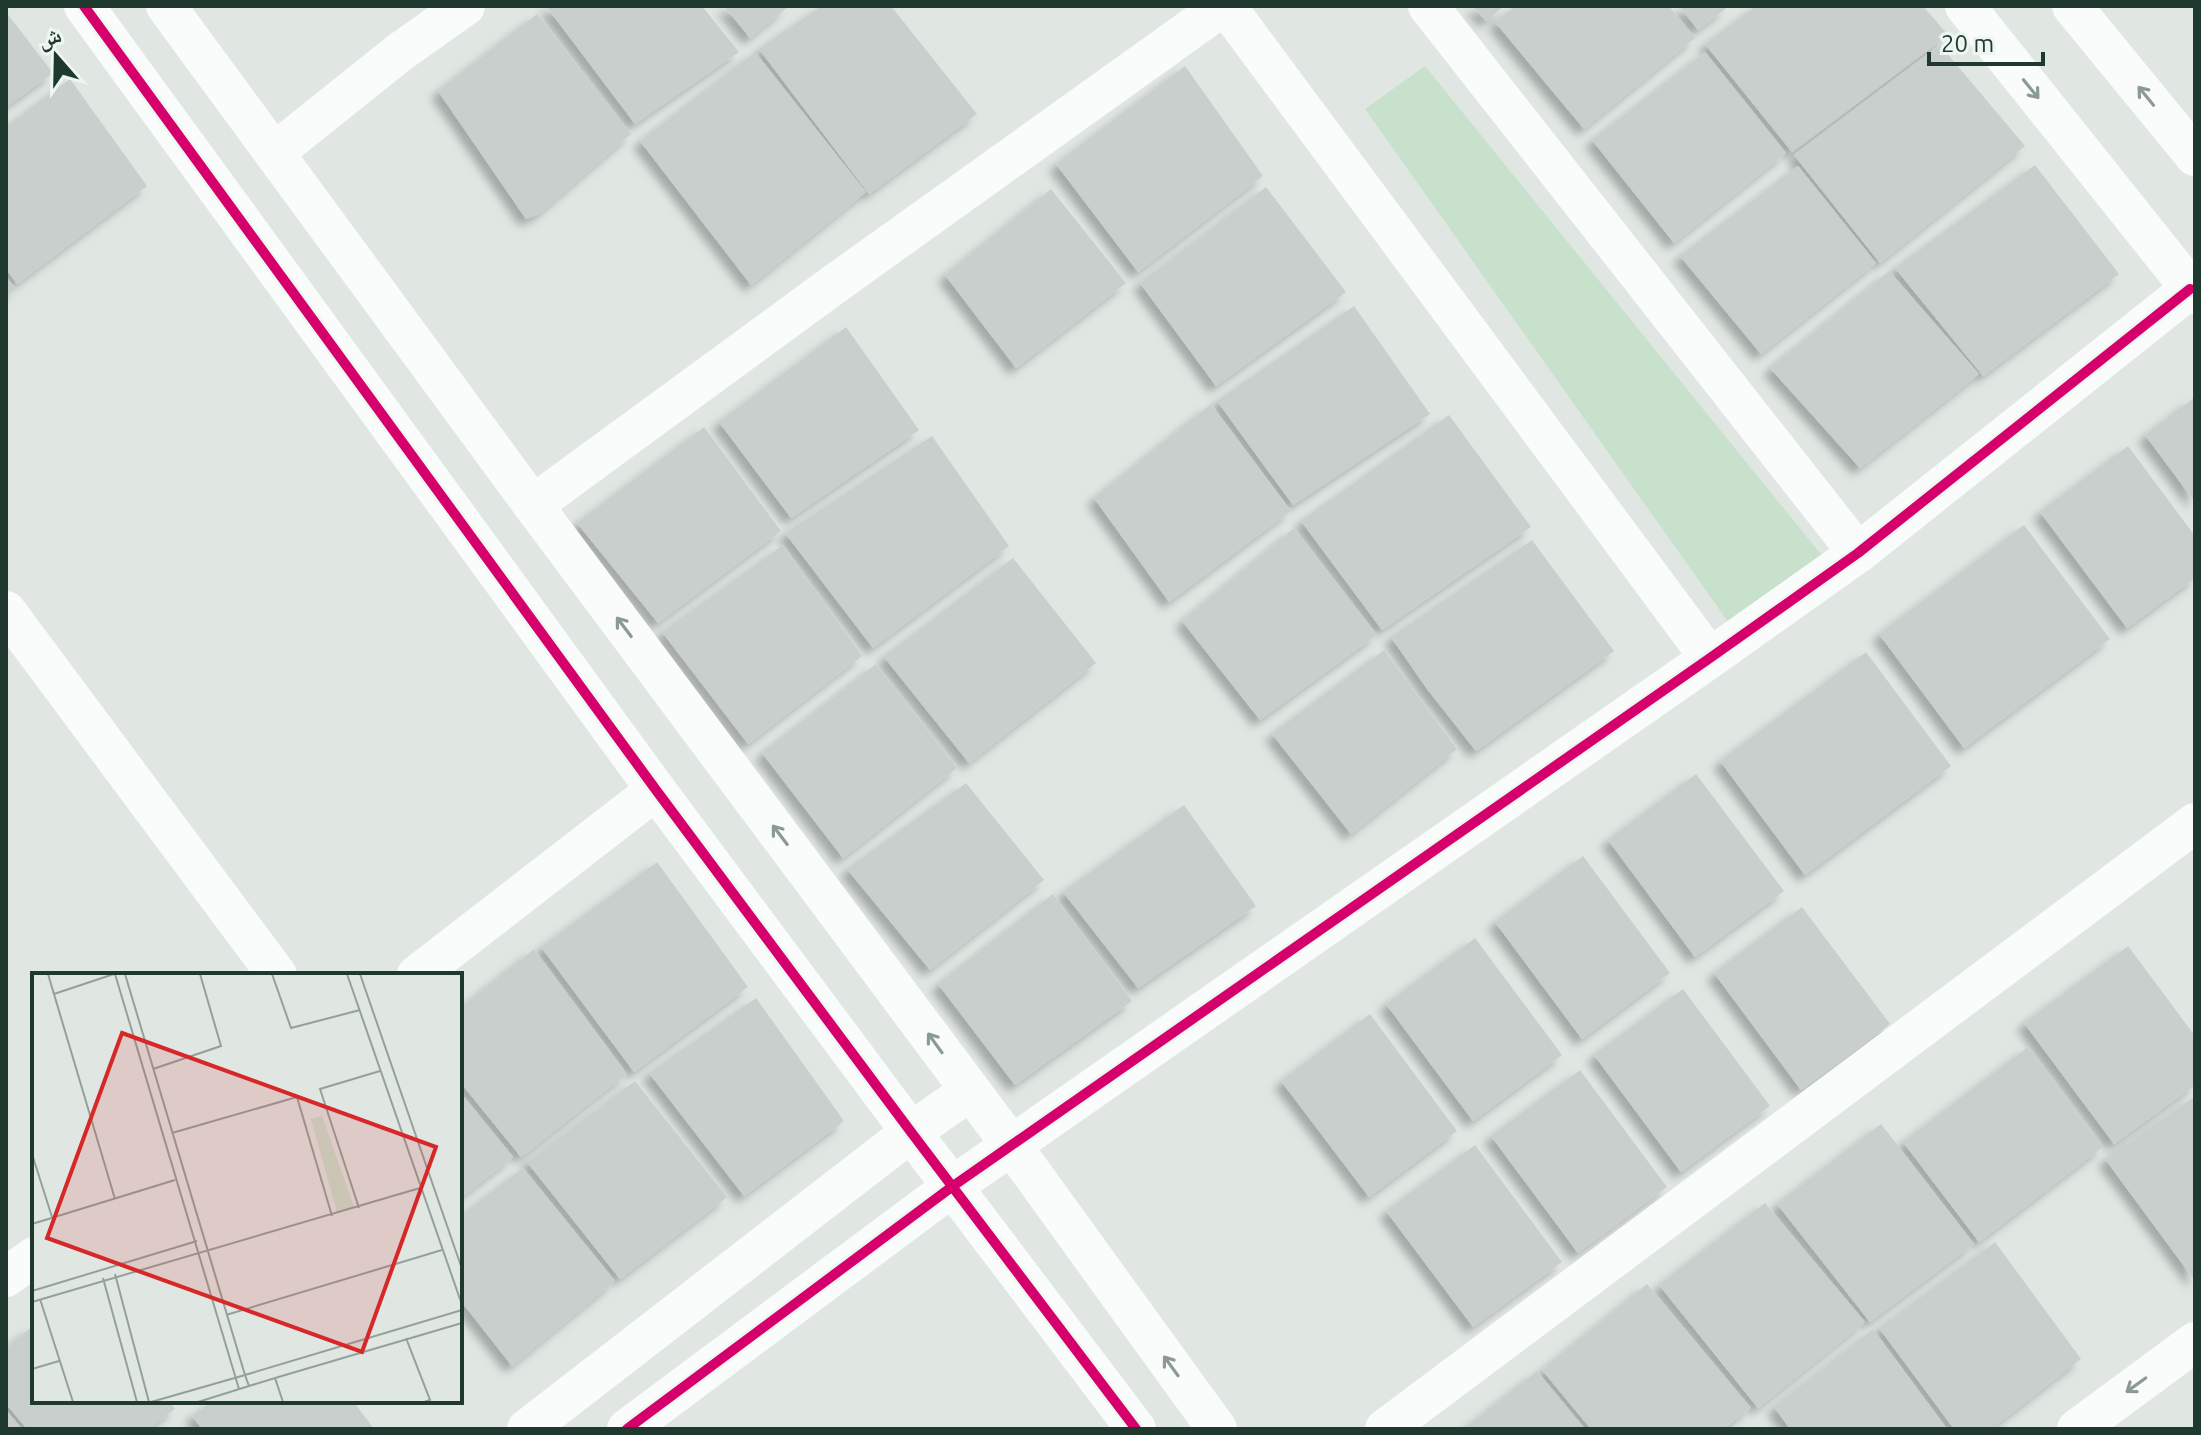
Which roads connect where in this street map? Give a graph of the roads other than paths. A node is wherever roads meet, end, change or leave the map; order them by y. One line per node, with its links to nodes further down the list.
1 (84, 6): 15 (street)
2 (166, 6): 8 (street)
3 (465, 6): 8 (street)
4 (1224, 6): 11 (street); 14 (street)
5 (1428, 6): 12 (street)
6 (1965, 6): 10 (street, one-way to 10)
7 (2072, 6): 9 (street, one-way to 7)
8 (275, 152): 11 (street)
9 (2195, 156)
10 (2193, 292): 12 (street)
11 (533, 505): 19 (street, one-way to 11)
12 (1858, 553): 14 (street)
13 (6, 611): 17 (street)
14 (1710, 658): 21 (street)
15 (656, 790): 18 (street); 20 (street)
16 (2195, 823): 30 (street)
17 (276, 973)
18 (420, 973)
19 (970, 1091): 20 (street); 21 (street)
20 (911, 1132): 22 (street); 26 (street)
21 (1012, 1146): 22 (street); 29 (street, one-way to 21)
22 (953, 1186): 27 (street); 28 (street)
23 (32, 1258): 24 (street)
24 (6, 1277)
25 (2195, 1342): 31 (street, one-way to 31)
26 (527, 1429)
27 (627, 1429)
28 (1136, 1429)
29 (1217, 1429)
30 (1385, 1429)
31 (2077, 1429)

